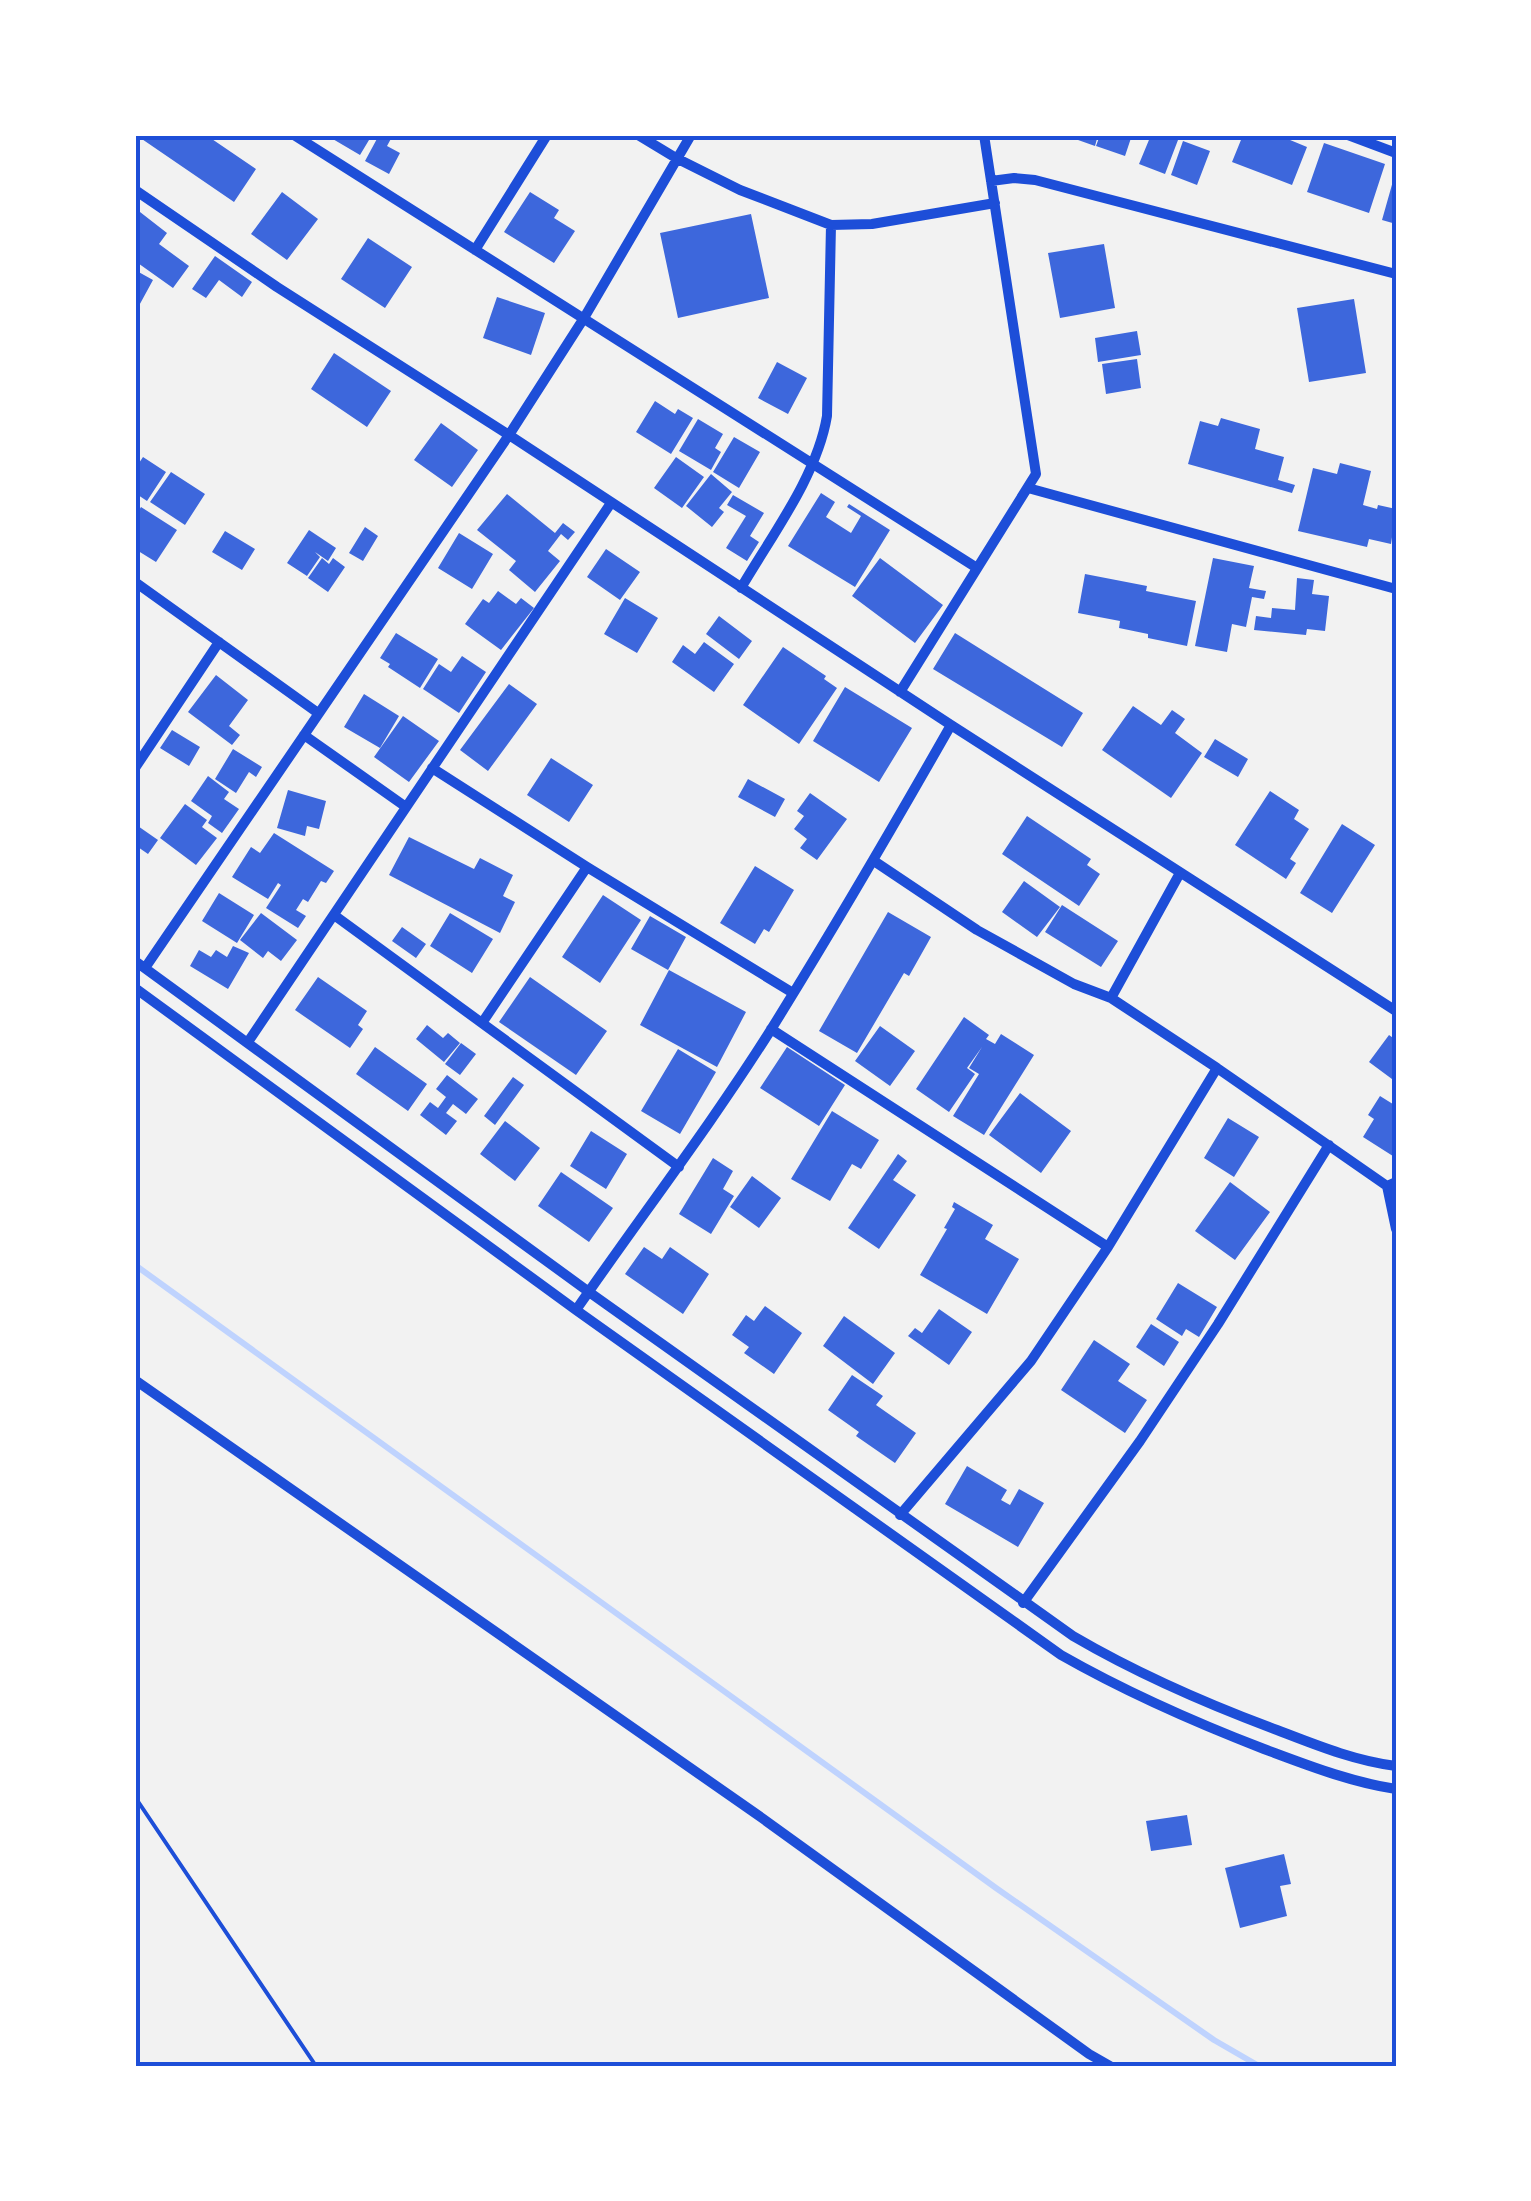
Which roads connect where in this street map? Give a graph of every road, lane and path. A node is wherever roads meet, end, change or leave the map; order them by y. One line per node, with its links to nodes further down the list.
1 (294, 135): 13 (street)
2 (547, 135): 13 (street)
3 (638, 135): 8 (street)
4 (691, 135): 8 (street)
5 (984, 135): 9 (street)
6 (1348, 135): 7 (street)
7 (1396, 153)
8 (676, 158): 12 (street); 15 (street)
9 (991, 181): 11 (street); 14 (street)
10 (135, 190): 16 (street)
11 (995, 203): 12 (street); 18 (street)
12 (832, 226): 17 (street)
13 (475, 250): 15 (street)
14 (1396, 274)
15 (584, 318): 16 (street); 17 (street)
16 (509, 436): 19 (street); 26 (street)
17 (814, 464): 20 (street); 22 (street)
18 (1028, 488): 20 (street); 23 (street)
19 (611, 503): 22 (street); 30 (street)
20 (978, 568): 25 (street)
21 (135, 582): 24 (street)
22 (741, 588): 25 (street)
23 (1396, 588)
24 (219, 642): 26 (street); 29 (street)
25 (900, 692): 27 (street)
26 (318, 713): 28 (street)
27 (951, 725): 32 (street); 34 (street)
28 (304, 735): 31 (street); 36 (street)
29 (135, 768)
30 (432, 768): 31 (street); 33 (street)
31 (406, 807): 35 (street)
32 (874, 861): 38 (street); 39 (street)
33 (587, 867): 38 (street); 41 (street)
34 (1180, 874): 39 (street); 40 (street)
35 (334, 915): 41 (street); 43 (street)
36 (140, 964): 43 (street)
37 (135, 988): 51 (street)
38 (793, 993): 42 (street)
39 (1111, 998): 44 (street)
40 (1396, 1012)
41 (482, 1023): 46 (street)
42 (771, 1029): 46 (street); 49 (street)
43 (248, 1042): 50 (street)
44 (1217, 1068): 45 (street); 49 (street)
45 (1328, 1145): 47 (street); 54 (street)
46 (679, 1167): 50 (street)
47 (1391, 1184): 48 (street)
48 (1396, 1229)
49 (1108, 1246): 53 (street)
50 (589, 1292): 51 (street); 53 (street)
51 (576, 1310): 56 (street)
52 (135, 1380): 59 (street)
53 (900, 1515): 54 (street)
54 (1023, 1603): 55 (street)
55 (1396, 1766)
56 (1396, 1789)
57 (135, 1797): 58 (path)
58 (316, 2066)
59 (1110, 2066)

